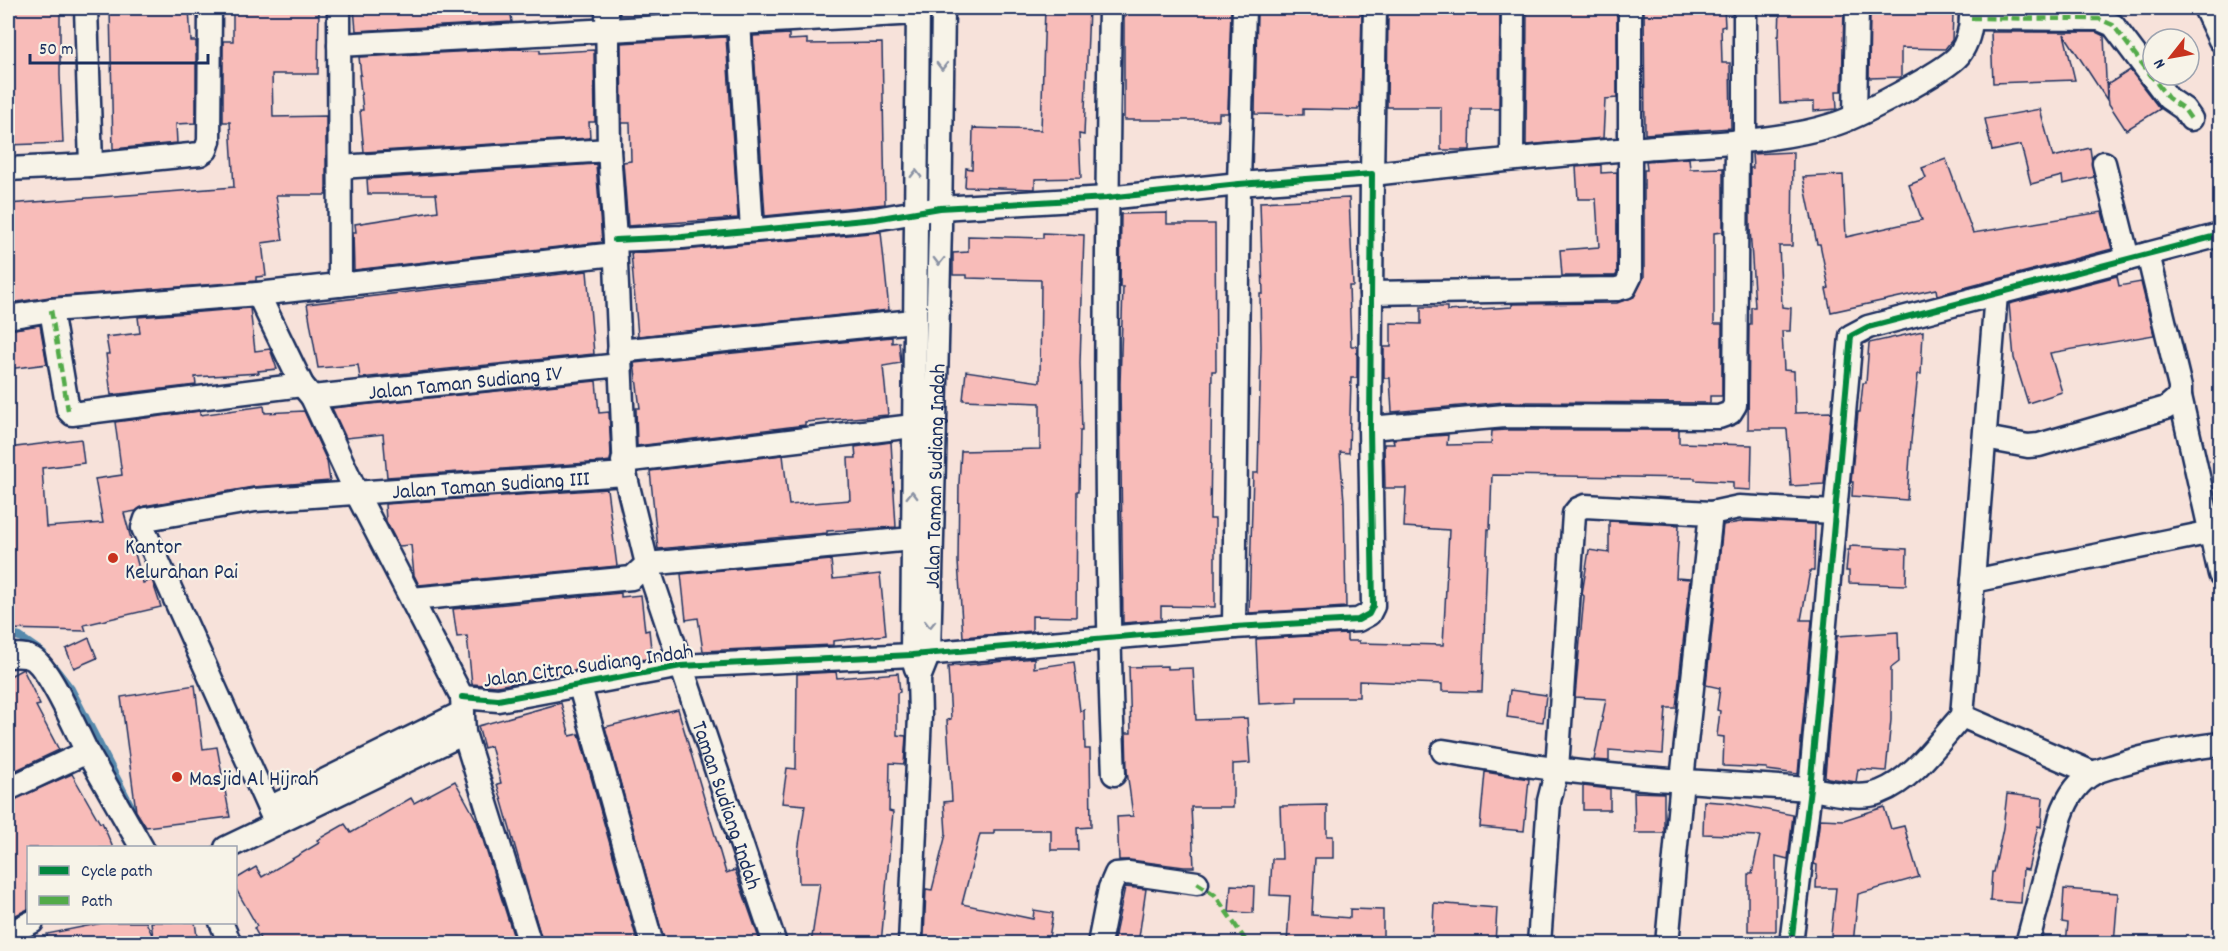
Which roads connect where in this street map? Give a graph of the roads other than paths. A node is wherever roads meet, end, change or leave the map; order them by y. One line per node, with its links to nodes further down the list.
1 (86, 8): 26 (street)
2 (210, 8): 26 (street)
3 (339, 8): 18 (street)
4 (943, 8): 32 (street, Jalan Taman Sudiang Indah, one-way to 32)
5 (1110, 8): 31 (street)
6 (1244, 8): 30 (street)
7 (1375, 8): 29 (street)
8 (1513, 8): 24 (street)
9 (1630, 8): 22 (street)
10 (1745, 8): 21 (street)
11 (1857, 8): 19 (street)
12 (2205, 8): 17 (street)
13 (918, 10): 16 (street); 33 (street, one-way to 13)
14 (1971, 13): 19 (street); 20 (street)
15 (607, 19): 16 (street); 18 (street); 23 (street, Taman Sudiang Indah)
16 (739, 22): 34 (street)
17 (2220, 40)
18 (339, 45): 27 (street)
19 (1855, 115): 21 (street)
20 (2191, 119)
21 (1741, 140): 22 (street); 49 (street)
22 (1631, 149): 24 (street); 39 (street)
23 (609, 150): 27 (street); 36 (street, Taman Sudiang Indah)
24 (1512, 158): 29 (street)
25 (2104, 163): 37 (street)
26 (91, 165): 28 (street)
27 (340, 167): 38 (street)
28 (8, 169)
29 (1372, 174): 30 (street); 39 (street)
30 (1239, 184): 31 (street); 61 (street)
31 (1107, 198): 32 (street); 62 (street)
32 (940, 208): 33 (street); 63 (street, Jalan Taman Sudiang Indah, one-way to 63)
33 (915, 211): 34 (street); 44 (street)
34 (752, 230): 36 (street)
35 (2220, 235): 37 (street)
36 (615, 247): 38 (street); 45 (street, Taman Sudiang Indah)
37 (2138, 256): 41 (street); 47 (street)
38 (340, 285): 40 (street)
39 (1371, 293): 49 (street)
40 (258, 294): 42 (street); 46 (street)
41 (1996, 294): 50 (street); 53 (street)
42 (51, 310): 43 (street); 46 (street, Jalan Taman Sudiang IV)
43 (8, 317)
44 (914, 321): 45 (street, Jalan Taman Sudiang IV); 48 (street)
45 (619, 358): 46 (street, Jalan Taman Sudiang IV); 51 (street, Taman Sudiang Indah)
46 (307, 391): 52 (street)
47 (2180, 396): 50 (street); 55 (street)
48 (913, 426): 51 (street, Jalan Taman Sudiang III); 56 (street, one-way to 48)
49 (1370, 428): 61 (street, Jalan Citra Sudiang Indah)
50 (1985, 438): 59 (street)
51 (624, 468): 52 (street, Jalan Taman Sudiang III); 57 (street, Taman Sudiang Indah)
52 (357, 494): 60 (street); 78 (street, Jalan Taman Sudiang III)
53 (1835, 512): 54 (street); 77 (street)
54 (1712, 513): 72 (street); 75 (street)
55 (2212, 532): 58 (street); 59 (street)
56 (912, 539): 57 (street); 63 (street)
57 (647, 564): 60 (street); 65 (street, Taman Sudiang Indah)
58 (2220, 574)
59 (1973, 581): 68 (street)
60 (412, 599): 67 (street)
61 (1234, 627): 62 (street, Jalan Citra Sudiang Indah)
62 (1108, 638): 63 (street, Jalan Citra Sudiang Indah); 73 (street)
63 (920, 654): 65 (street, Jalan Citra Sudiang Indah); 89 (street, Jalan Taman Sudiang Indah)
64 (8, 656): 70 (street)
65 (681, 666): 66 (street, Jalan Citra Sudiang Indah); 88 (street, Taman Sudiang Indah)
66 (579, 683): 67 (street, Jalan Citra Sudiang Indah); 87 (street)
67 (463, 714): 78 (street); 86 (street)
68 (1962, 716): 74 (street); 77 (street)
69 (2220, 744): 74 (street)
70 (87, 752): 76 (street); 79 (street)
71 (1443, 752): 72 (street)
72 (1557, 769): 75 (street); 91 (street)
73 (1114, 774)
74 (2093, 774): 94 (street)
75 (1682, 780): 77 (street); 92 (street)
76 (8, 789)
77 (1810, 789): 93 (street)
78 (273, 816): 80 (street)
79 (141, 846)
80 (229, 846)
81 (1197, 883): 90 (street)
82 (28, 924): 84 (street)
83 (222, 924): 85 (street)
84 (8, 934)
85 (230, 944)
86 (530, 944)
87 (652, 944)
88 (775, 944)
89 (910, 944)
90 (1099, 944)
91 (1539, 944)
92 (1667, 944)
93 (1791, 944)
94 (2027, 944)

